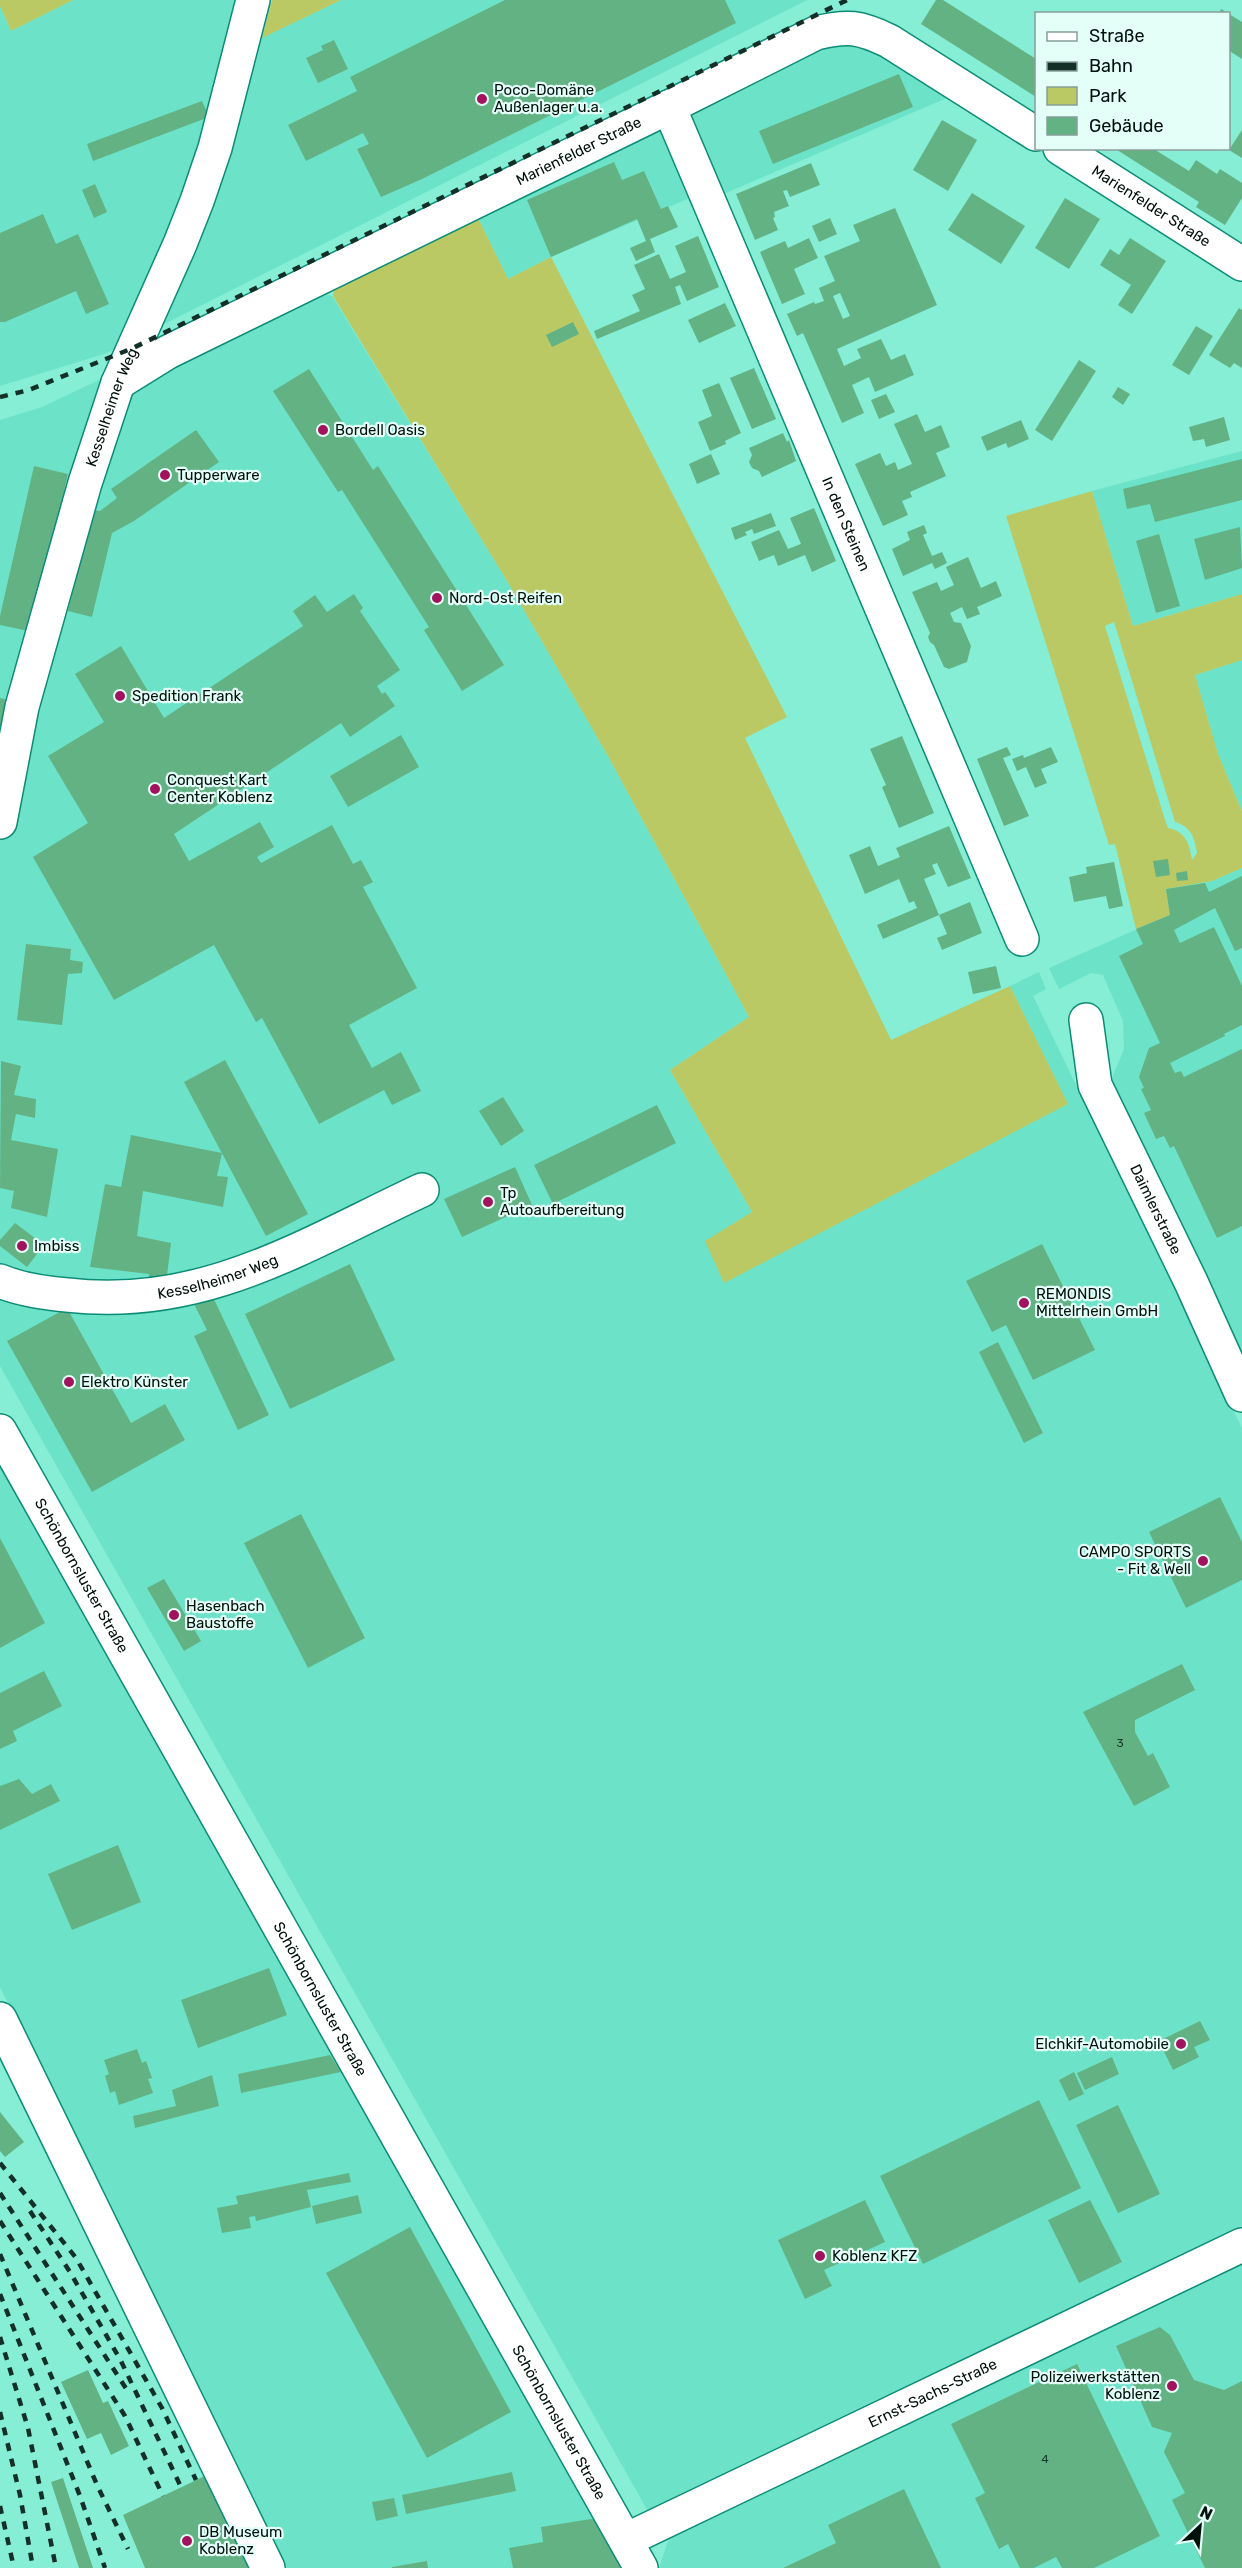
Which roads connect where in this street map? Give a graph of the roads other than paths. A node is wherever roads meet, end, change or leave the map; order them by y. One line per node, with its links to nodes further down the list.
1 (253, 0): 6 (street, Kesselheimer Weg)
2 (669, 107): 3 (street, Marienfelder Straße); 6 (street, Marienfelder Straße); 8 (street, In den Steinen)
3 (1035, 133)
4 (1063, 150): 5 (street, Marienfelder Straße)
5 (1242, 264)
6 (118, 383): 7 (street, Kesselheimer Weg)
7 (0, 822)
8 (1022, 939)
9 (1086, 1020): 12 (street, Daimlerstraße)
10 (422, 1190): 11 (street, Kesselheimer Weg)
11 (0, 1281)
12 (1242, 1395)
13 (0, 1431): 16 (street, Schönbornsluster Straße)
14 (0, 2019): 17 (street)
15 (1242, 2245): 16 (street, Ernst-Sachs-Straße)
16 (633, 2554)
17 (268, 2568)

